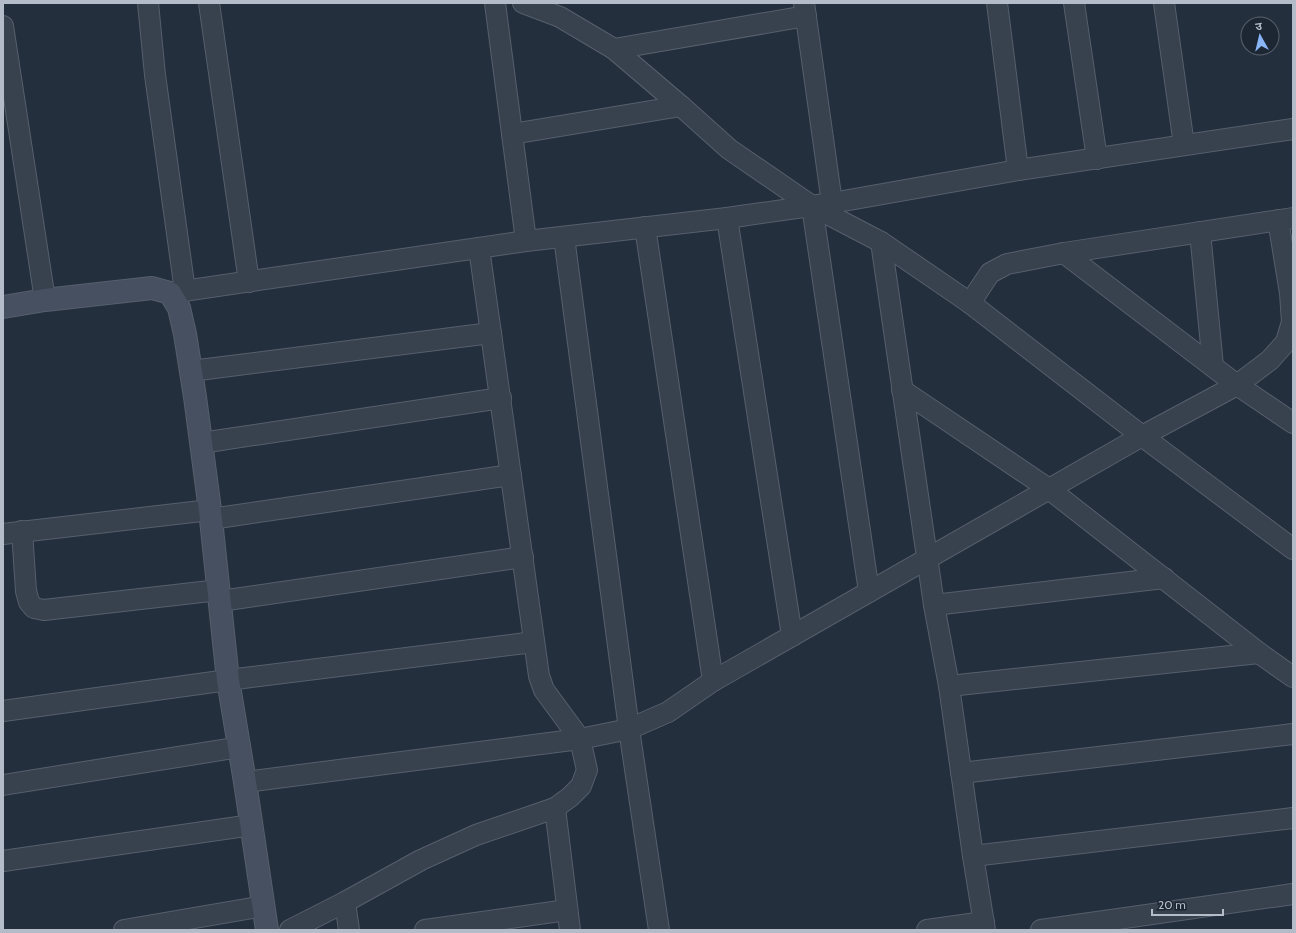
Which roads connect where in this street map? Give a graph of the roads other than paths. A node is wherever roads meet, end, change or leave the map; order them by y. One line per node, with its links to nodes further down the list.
1 (148, 3): 29 (street)
2 (209, 3): 28 (street)
3 (495, 3): 13 (street)
4 (523, 3): 10 (street)
5 (998, 3): 16 (street)
6 (1074, 3): 15 (street)
7 (1164, 3): 14 (street)
8 (805, 10): 10 (street); 17 (street)
9 (3, 26): 30 (street)
10 (614, 49): 11 (street)
11 (681, 106): 13 (street); 18 (street)
12 (1293, 129): 14 (street)
13 (512, 134): 24 (street)
14 (1184, 145): 15 (street)
15 (1097, 159): 16 (street)
16 (1018, 170): 17 (street)
17 (832, 203): 18 (street)
18 (812, 206): 19 (street); 25 (street); 50 (street)
19 (727, 218): 21 (street); 53 (street)
20 (1286, 219): 22 (street); 36 (street)
21 (645, 227): 23 (street); 58 (street)
22 (1200, 232): 27 (street); 34 (street)
23 (564, 237): 24 (street); 61 (street)
24 (526, 241): 26 (street)
25 (881, 242): 31 (street); 37 (street)
26 (480, 248): 28 (street); 33 (street)
27 (1064, 253): 31 (street); 34 (street)
28 (249, 282): 29 (street)
29 (178, 292): 30 (street); 35 (street)
30 (45, 300): 32 (street)
31 (970, 303): 40 (street)
32 (3, 307)
33 (492, 333): 35 (street); 38 (street)
34 (1213, 366): 36 (street)
35 (191, 372): 41 (street)
36 (1237, 385): 39 (street); 40 (street)
37 (902, 390): 43 (street); 48 (street)
38 (501, 398): 41 (street); 42 (street)
39 (1293, 423)
40 (1142, 436): 43 (street); 46 (street)
41 (201, 443): 44 (street)
42 (511, 475): 44 (street); 47 (street)
43 (1049, 489): 48 (street); 49 (street)
44 (210, 514): 45 (street); 51 (street)
45 (13, 533): 51 (street)
46 (1293, 549)
47 (523, 557): 51 (street); 54 (street)
48 (927, 559): 50 (street); 52 (street)
49 (1164, 578): 52 (street); 55 (street)
50 (869, 592): 53 (street)
51 (219, 596): 57 (street)
52 (934, 605): 59 (street)
53 (792, 636): 58 (street)
54 (534, 642): 57 (street); 63 (street)
55 (1259, 653): 56 (street); 59 (street)
56 (1293, 677)
57 (228, 680): 60 (street); 64 (street)
58 (713, 681): 61 (street)
59 (949, 686): 65 (street)
60 (3, 712)
61 (629, 728): 63 (street); 84 (street)
62 (1293, 734): 65 (street)
63 (580, 739): 66 (street); 68 (street)
64 (240, 747): 66 (street); 67 (street)
65 (960, 773): 71 (street)
66 (246, 782): 70 (street)
67 (3, 785)
68 (555, 808): 74 (street); 76 (street)
69 (1293, 818): 71 (street)
70 (252, 825): 72 (street); 75 (street)
71 (972, 856): 77 (street)
72 (3, 861)
73 (1293, 894): 86 (street)
74 (345, 902): 80 (street); 81 (street)
75 (264, 906): 78 (street); 79 (street)
76 (567, 910): 82 (street); 83 (street)
77 (984, 926): 85 (street)
78 (124, 930)
79 (266, 930)
80 (290, 930)
81 (348, 930)
82 (425, 930)
83 (570, 930)
84 (659, 930)
85 (928, 930)
86 (1041, 930)

